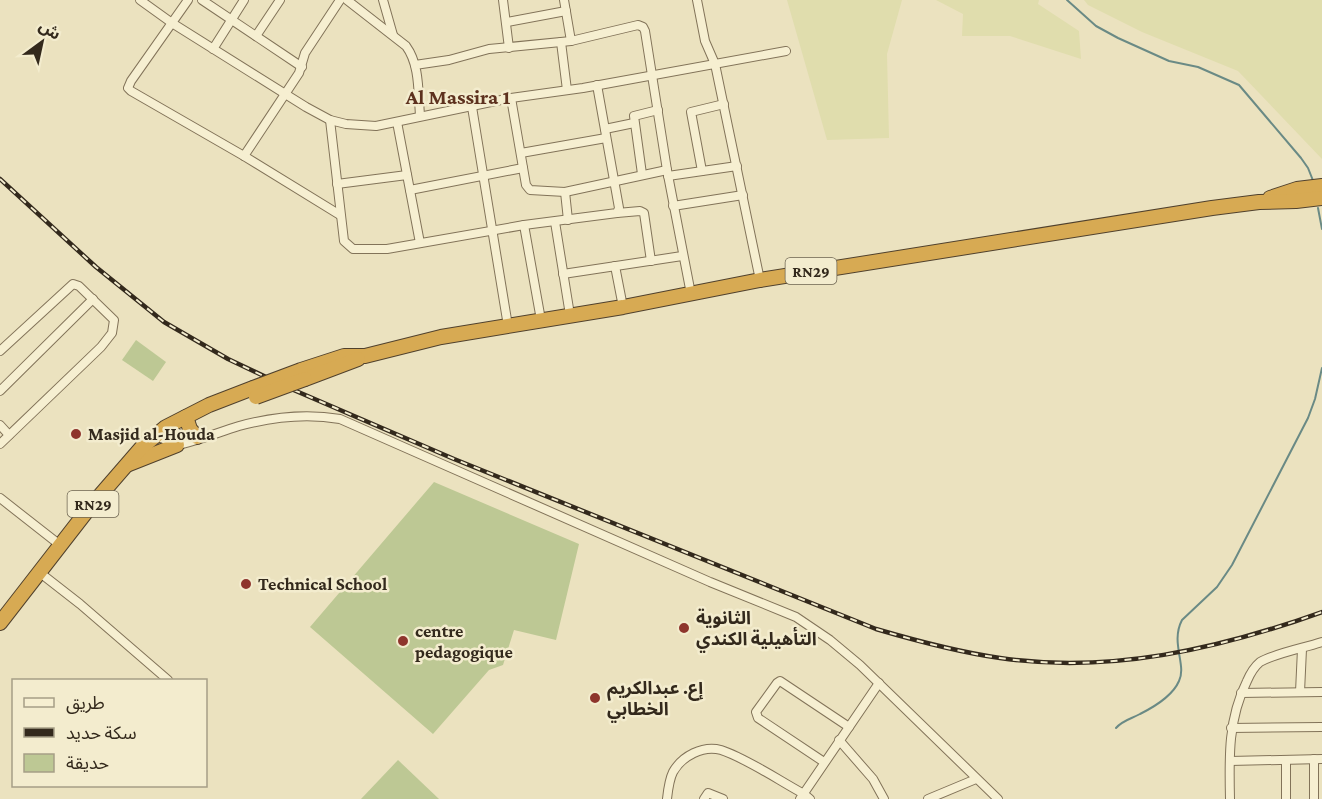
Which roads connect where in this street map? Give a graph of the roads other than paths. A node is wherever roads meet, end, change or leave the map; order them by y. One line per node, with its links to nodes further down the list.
1 (140, 0): 15 (street)
2 (188, 0): 15 (street)
3 (202, 0): 13 (street)
4 (244, 0): 13 (street)
5 (280, 0): 16 (street)
6 (340, 0): 25 (street)
7 (347, 0): 17 (street)
8 (383, 0): 17 (street)
9 (503, 0): 14 (street)
10 (564, 0): 12 (street)
11 (697, 0): 23 (street)
12 (566, 11): 14 (street); 18 (street)
13 (232, 20): 16 (street); 21 (street)
14 (507, 22): 20 (street)
15 (172, 23): 21 (street); 41 (street)
16 (256, 36): 25 (street)
17 (393, 36): 24 (street)
18 (571, 41): 19 (street); 26 (street)
19 (561, 42): 20 (street); 28 (street)
20 (509, 48): 24 (street)
21 (213, 49): 29 (street)
22 (786, 51): 23 (street)
23 (715, 64): 26 (street); 31 (street)
24 (415, 66): 34 (street)
25 (302, 67): 29 (street)
26 (653, 75): 27 (street); 33 (street)
27 (597, 85): 28 (street); 38 (street)
28 (567, 90): 30 (street)
29 (285, 94): 35 (street); 41 (street)
30 (511, 98): 32 (street); 40 (street)
31 (724, 104): 42 (street); 44 (street)
32 (472, 107): 34 (street); 48 (street)
33 (658, 110): 37 (street); 45 (street)
34 (420, 116): 36 (street)
35 (330, 120): 36 (street); 50 (street)
36 (397, 122): 47 (street)
37 (634, 123): 38 (street); 46 (street)
38 (605, 129): 39 (street)
39 (606, 138): 40 (street); 49 (street)
40 (521, 153): 43 (street)
41 (244, 156): 59 (street)
42 (737, 166): 44 (street); 54 (street)
43 (523, 168): 48 (street); 53 (street)
44 (702, 171): 45 (street)
45 (667, 173): 46 (street); 57 (street)
46 (642, 174): 49 (street)
47 (407, 175): 50 (street); 52 (street)
48 (484, 176): 52 (street); 63 (street)
49 (614, 181): 53 (street); 58 (street)
50 (337, 184): 59 (street)
51 (1322, 186): 56 (highway, RN29)
52 (410, 190): 64 (street)
53 (565, 192): 60 (street)
54 (743, 195): 57 (street); 69 (street)
55 (1322, 198): 56 (highway, RN29)
56 (1259, 202): 69 (highway, RN29)
57 (673, 206): 65 (street)
58 (617, 213): 60 (street); 66 (street)
59 (340, 215): 64 (street)
60 (568, 220): 61 (street)
61 (555, 222): 62 (street); 68 (street)
62 (524, 225): 63 (street); 74 (street)
63 (494, 230): 64 (street); 75 (street)
64 (420, 243)
65 (682, 256): 66 (street); 70 (street)
66 (651, 261): 67 (street)
67 (615, 266): 68 (street); 72 (street)
68 (563, 274): 73 (street)
69 (760, 280): 70 (highway, RN29)
70 (691, 294): 72 (highway, RN29)
71 (93, 299): 76 (street); 77 (street); 81 (street)
72 (623, 307): 73 (highway, RN29)
73 (570, 315): 74 (highway, RN29)
74 (541, 320): 75 (highway, RN29)
75 (508, 326): 78 (highway, RN29, bridge)
76 (2, 346)
77 (0, 391)
78 (191, 415): 80 (highway, RN29); 82 (highway)
79 (0, 425): 81 (street)
80 (160, 431): 82 (street); 84 (street); 85 (highway, RN29)
81 (9, 435): 83 (street)
82 (201, 437): 84 (street); 93 (street)
83 (0, 444)
84 (177, 445): 85 (highway)
85 (124, 466): 87 (highway, RN29)
86 (0, 498): 87 (street)
87 (60, 544): 88 (highway, RN29)
88 (39, 572): 89 (highway, RN29); 92 (street)
89 (2, 618)
90 (1322, 642): 91 (street)
91 (1302, 649): 94 (street); 96 (street)
92 (166, 679)
93 (879, 683): 97 (street); 105 (street)
94 (1300, 692): 95 (street); 96 (street)
95 (1322, 692)
96 (1240, 693): 99 (street)
97 (849, 727): 100 (street); 104 (street)
98 (1322, 727): 99 (street)
99 (1231, 728): 103 (street)
100 (838, 740): 104 (street); 110 (street)
101 (1318, 759): 102 (street); 115 (street)
102 (1287, 760): 103 (street); 114 (street)
103 (1230, 761): 113 (street)
104 (824, 762): 106 (street)
105 (976, 779): 111 (street); 112 (street)
106 (804, 797): 107 (street)
107 (667, 799)
108 (704, 799): 109 (street)
109 (723, 799)
110 (884, 799)
111 (928, 799)
112 (998, 799)
113 (1230, 799)
114 (1286, 799)
115 (1314, 799)

